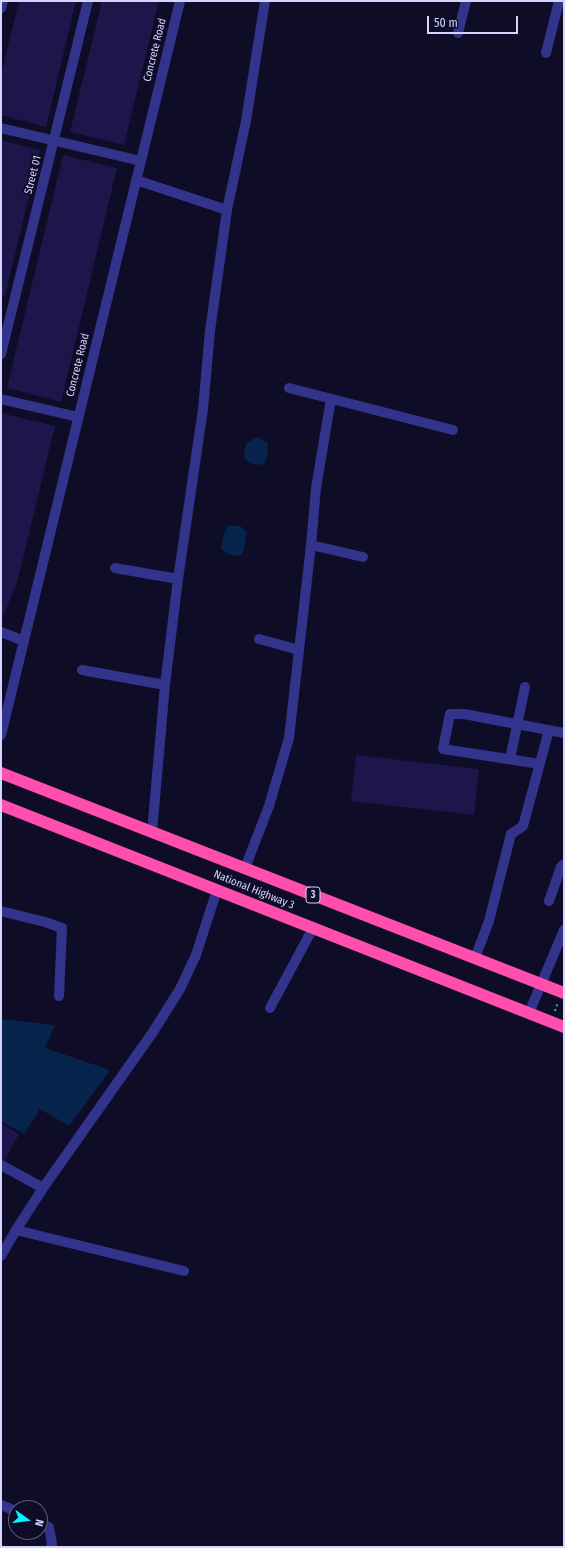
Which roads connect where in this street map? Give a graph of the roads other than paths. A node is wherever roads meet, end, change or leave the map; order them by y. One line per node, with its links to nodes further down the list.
1 (3, 1): 7 (street)
2 (88, 1): 11 (street, Street 01)
3 (180, 1): 12 (street, Concrete Road)
4 (265, 1): 14 (street)
5 (466, 1): 8 (street)
6 (559, 1): 9 (street)
7 (1, 8)
8 (458, 33)
9 (546, 53)
10 (1, 128): 11 (street)
11 (54, 140): 12 (street); 15 (street, Street 01)
12 (140, 161): 13 (street, Concrete Road)
13 (136, 180): 14 (street); 19 (street, Concrete Road)
14 (227, 210): 24 (street)
15 (1, 354)
16 (289, 388): 18 (street)
17 (1, 399): 19 (street)
18 (331, 399): 20 (street); 21 (street)
19 (78, 417): 27 (street, Concrete Road)
20 (453, 430)
21 (311, 544): 22 (street); 28 (street)
22 (363, 557)
23 (115, 568): 24 (street)
24 (178, 579): 30 (street)
25 (1, 632): 27 (street)
26 (259, 639): 28 (street)
27 (24, 641): 33 (street, Concrete Road)
28 (299, 650): 42 (street)
29 (82, 670): 30 (street)
30 (165, 685): 40 (street)
31 (525, 687): 32 (street)
32 (517, 724): 34 (street); 36 (street); 36 (street)
33 (2, 730)
34 (549, 730): 35 (street); 37 (street)
35 (564, 733)
36 (510, 759): 37 (street)
37 (540, 764): 48 (street)
38 (1, 773): 40 (highway, National Highway 3 / 3)
39 (1, 805): 43 (highway, National Highway 3)
40 (152, 832): 42 (highway, National Highway 3 / 3)
41 (564, 864): 44 (street)
42 (245, 868): 48 (highway, National Highway 3 / 3)
43 (217, 890): 46 (highway, National Highway 3); 56 (street)
44 (549, 901)
45 (1, 911): 51 (street)
46 (313, 928): 52 (street); 53 (highway, National Highway 3)
47 (564, 930): 49 (street)
48 (475, 958): 49 (highway, National Highway 3 / 3)
49 (540, 984): 50 (highway, National Highway 3 / 3); 53 (street)
50 (563, 993)
51 (59, 996)
52 (270, 1008)
53 (529, 1013): 54 (highway, National Highway 3)
54 (564, 1027)
55 (1, 1165): 56 (street)
56 (43, 1188): 57 (street)
57 (16, 1230): 58 (street); 59 (street)
58 (1, 1256)
59 (184, 1271)
60 (48, 1526): 61 (street)
61 (51, 1547)

